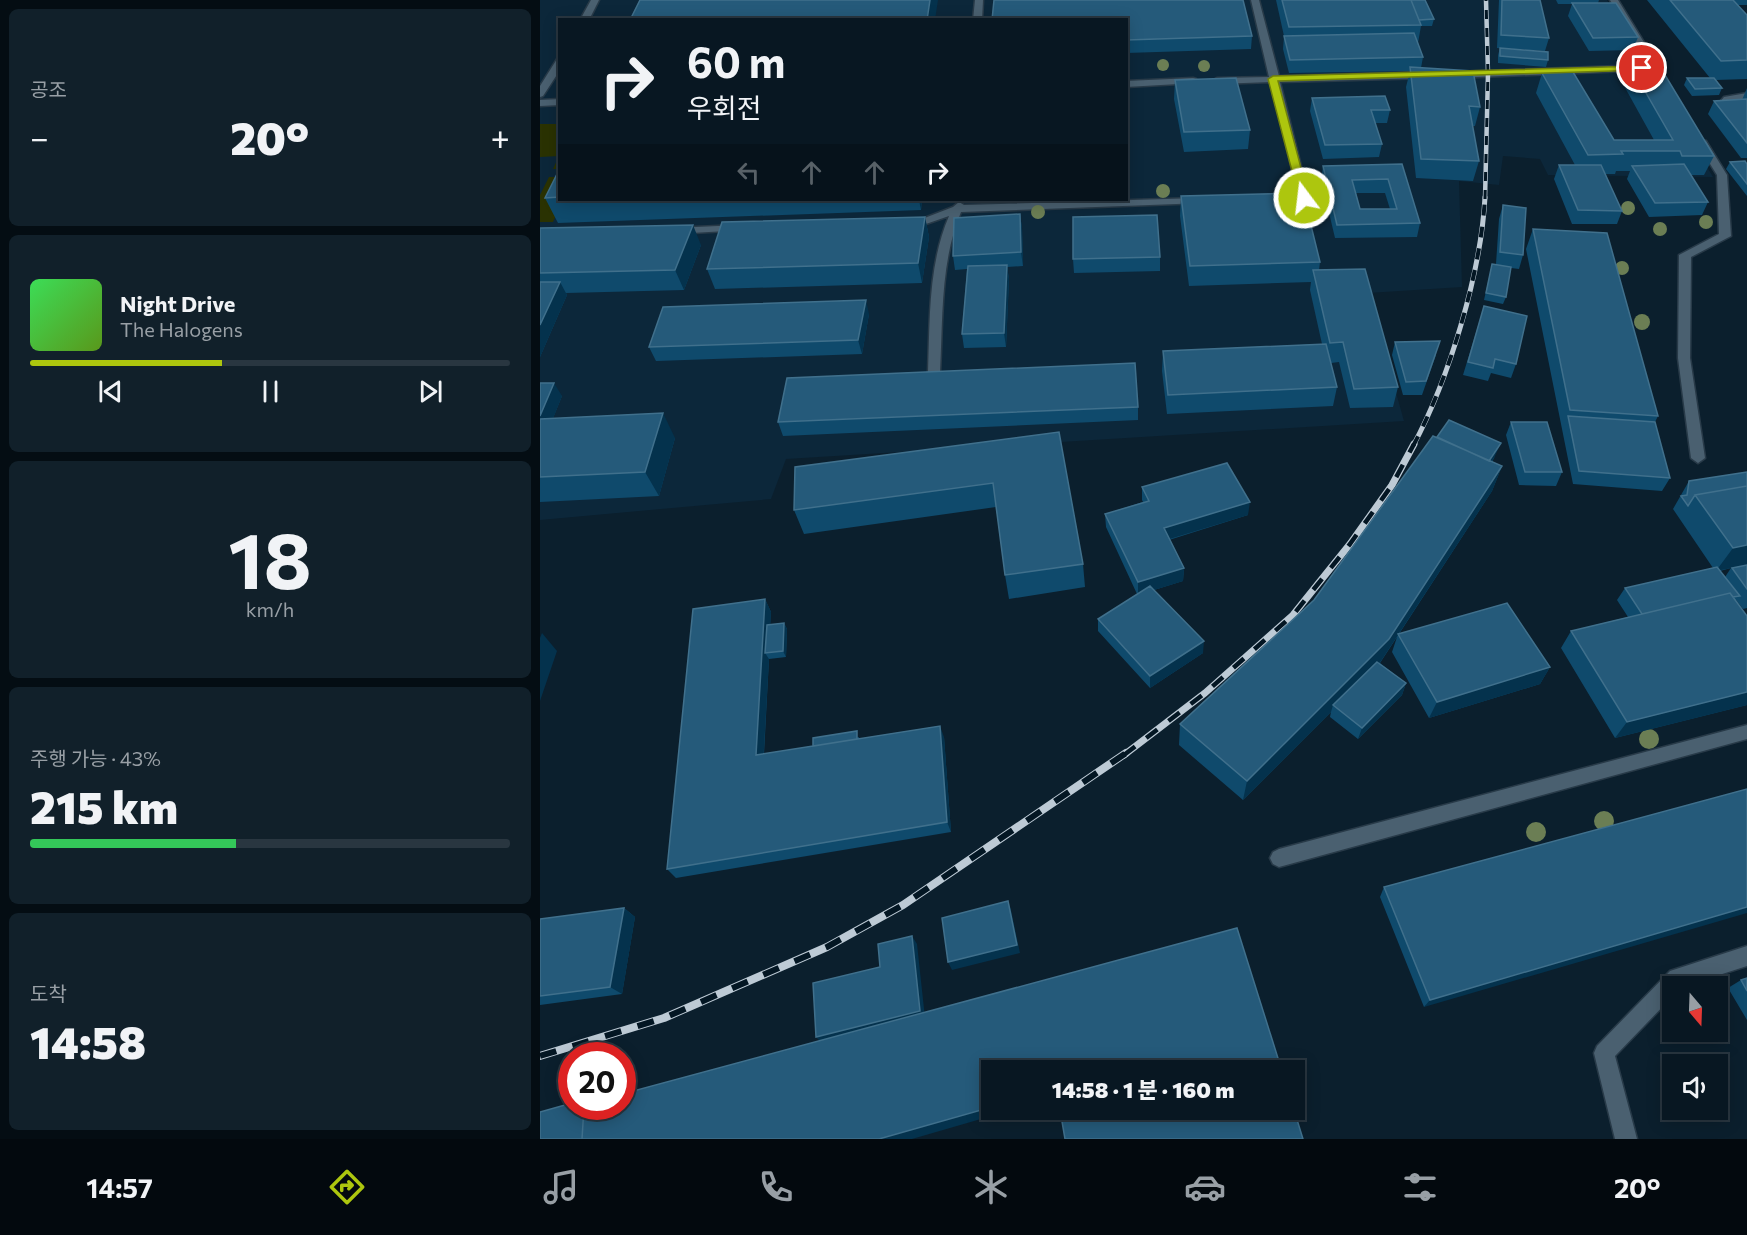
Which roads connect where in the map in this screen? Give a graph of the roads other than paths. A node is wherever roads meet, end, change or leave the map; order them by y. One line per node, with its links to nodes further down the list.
1 (595, 0): 5 (street)
2 (979, 0): 6 (street)
3 (1255, 0): 9 (street)
4 (1614, 0): 8 (street)
5 (585, 18)
6 (977, 18)
7 (558, 64): 12 (street)
8 (1654, 68): 9 (street); 11 (street)
9 (1273, 79): 10 (street); 18 (street)
10 (1128, 84)
11 (1667, 88)
12 (540, 94)
13 (1747, 96): 16 (street)
14 (540, 102): 15 (street)
15 (558, 102)
16 (1721, 110)
17 (1698, 136): 25 (street)
18 (1280, 199)
19 (1209, 201): 20 (street)
20 (959, 204): 21 (street); 24 (street)
21 (900, 222)
22 (747, 228): 23 (street)
23 (665, 231)
24 (934, 372)
25 (1698, 458)
26 (1747, 732): 27 (street)
27 (1279, 858)
28 (1747, 956): 29 (street)
29 (1626, 1139)

